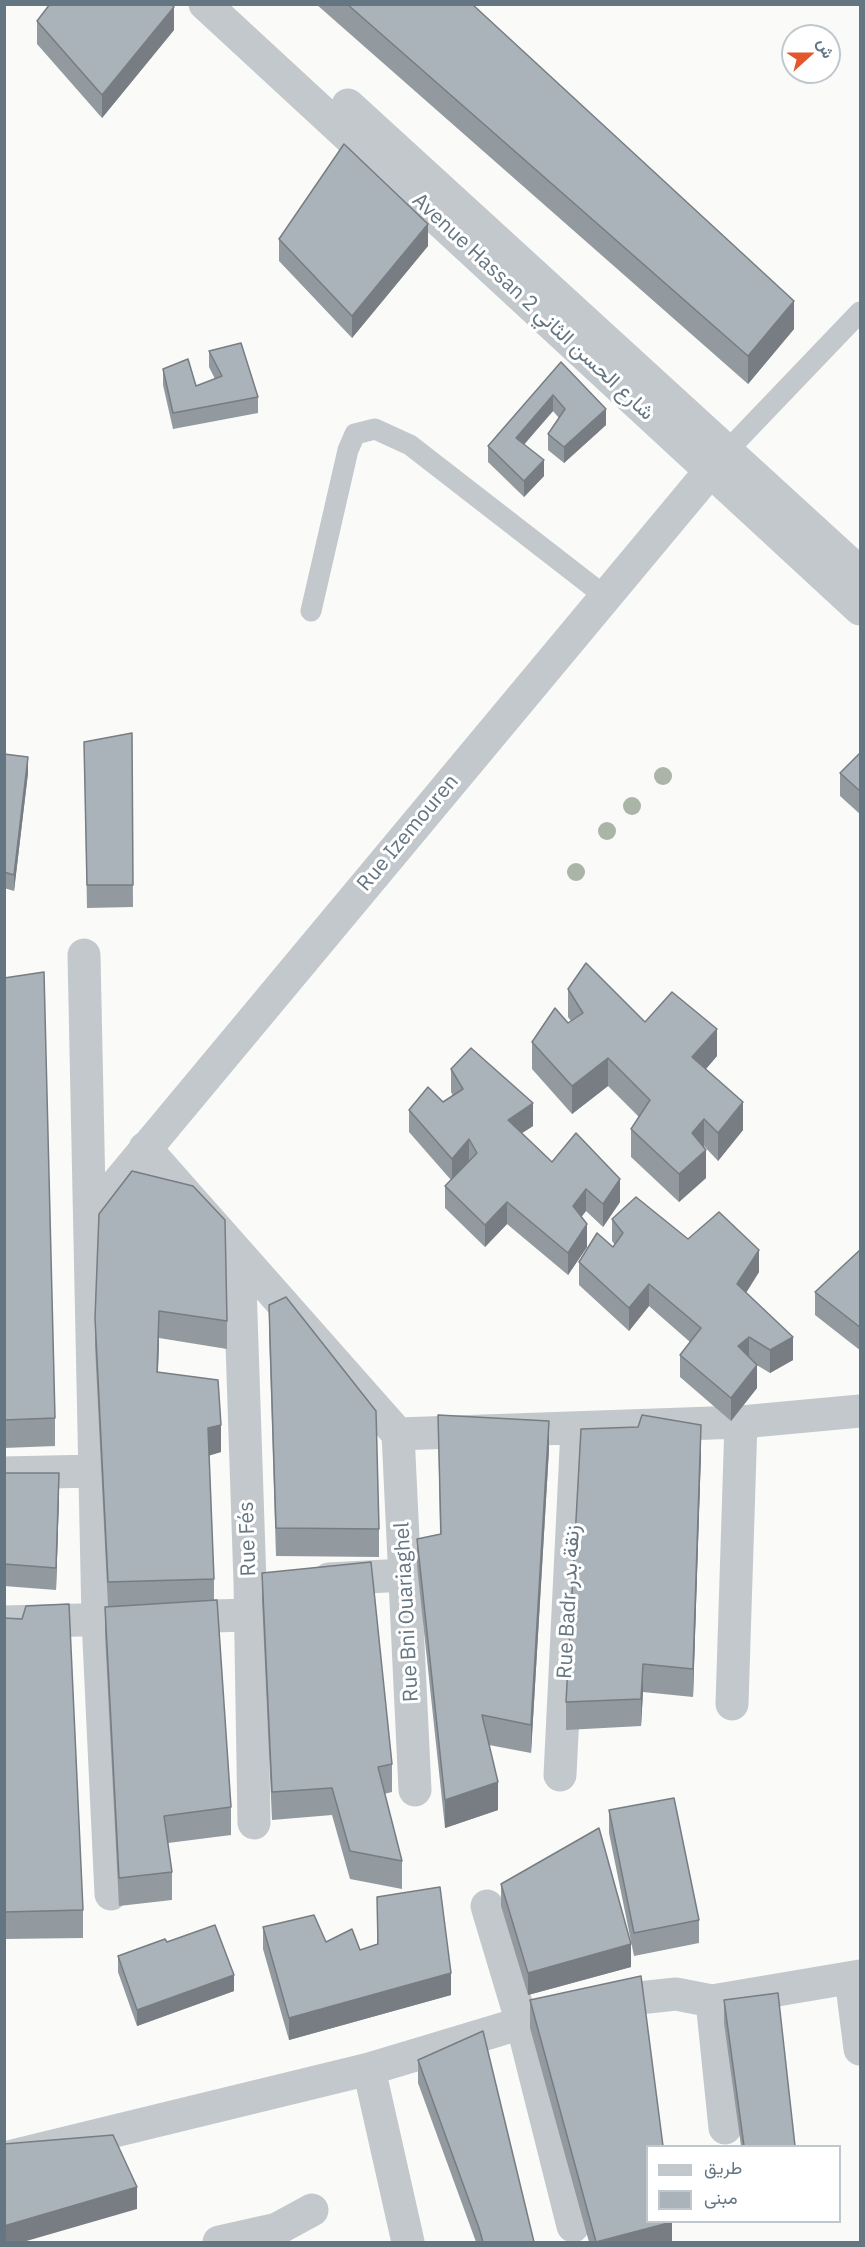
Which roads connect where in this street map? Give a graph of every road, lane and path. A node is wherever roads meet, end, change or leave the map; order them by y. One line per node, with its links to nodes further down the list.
1 (205, 4): 4 (street, Avenue Hassan 2 شارع الحسن الثاني)
2 (238, 4): 4 (street, Avenue Hassan 2 شارع الحسن الثاني)
3 (861, 312): 4 (lane)
4 (719, 461): 5 (street, Avenue Hassan 2 شارع الحسن الثاني); 6 (street, Rue Izemouren); 7 (street, Avenue Hassan 2 شارع الحسن الثاني)
5 (861, 573)
6 (606, 597): 8 (lane); 10 (street, Rue Izemouren)
7 (861, 609)
8 (311, 612)
9 (84, 955): 11 (street)
10 (145, 1148): 11 (street, Rue Izemouren); 12 (street)
11 (90, 1216): 17 (street)
12 (239, 1255): 16 (street); 20 (street, Rue Fés)
13 (861, 1411): 14 (street)
14 (741, 1422): 15 (street); 23 (street)
15 (577, 1429): 16 (street); 24 (street, Rue Badr زنقة بدر)
16 (398, 1434): 19 (street, Rue Bni Ouariaghel)
17 (95, 1471): 18 (street); 21 (street)
18 (4, 1473)
19 (405, 1575): 20 (street); 25 (street, Rue Bni Ouariaghel)
20 (268, 1590): 21 (street); 26 (street, Rue Fés)
21 (98, 1620): 22 (street); 27 (street)
22 (4, 1622)
23 (732, 1704)
24 (560, 1775)
25 (415, 1790)
26 (254, 1823)
27 (111, 1893)
28 (487, 1906): 31 (street)
29 (856, 1977): 30 (street); 32 (street)
30 (712, 2001): 31 (street); 34 (street)
31 (522, 2023): 33 (street); 37 (street)
32 (861, 2049)
33 (369, 2069): 35 (street); 39 (street)
34 (725, 2128)
35 (4, 2158)
36 (312, 2210): 38 (street)
37 (573, 2226)
38 (219, 2242)
39 (408, 2242)

